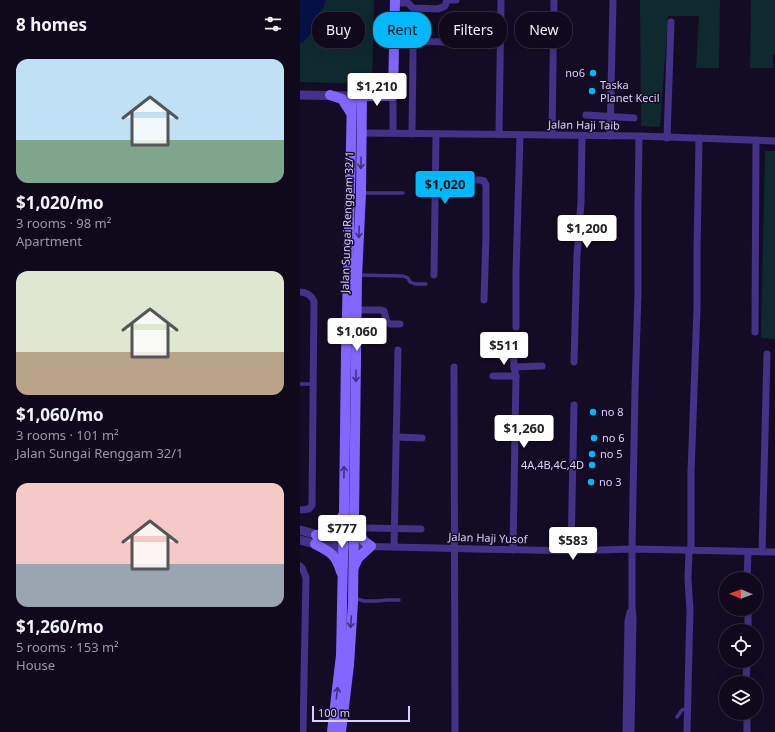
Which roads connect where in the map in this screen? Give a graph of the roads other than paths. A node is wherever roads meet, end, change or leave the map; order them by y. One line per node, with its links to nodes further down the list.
1 (456, 0): 5 (street)
2 (501, 0): 22 (street)
3 (554, 0): 23 (street)
4 (613, 0): 16 (street)
5 (395, 1): 6 (main road)
6 (395, 12)
7 (671, 22): 28 (street)
8 (394, 48): 13 (main road)
9 (412, 48): 20 (street)
10 (300, 95): 11 (street)
11 (330, 95): 12 (street); 14 (main road)
12 (357, 96): 13 (main road); 14 (main road, Jalan Sungai Renggam 32/1); 18 (main road, Jalan Sungai Renggam 32/1)
13 (393, 96): 19 (street)
14 (351, 113): 33 (main road, Jalan Sungai Renggam 32/1)
15 (586, 115): 16 (street)
16 (611, 116): 17 (street); 26 (street)
17 (634, 118)
18 (362, 133): 19 (street, Jalan Haji Taib); 33 (main road, Jalan Sungai Renggam 32/1, one-way to 33)
19 (393, 133): 20 (street, Jalan Haji Taib)
20 (412, 134): 21 (street, Jalan Haji Taib)
21 (436, 134): 22 (street, Jalan Haji Taib); 32 (street)
22 (499, 134): 24 (street, Jalan Haji Taib)
23 (552, 135): 24 (street, Jalan Haji Taib); 25 (street, Jalan Haji Taib)
24 (520, 136): 43 (street)
25 (582, 136): 26 (street, Jalan Haji Taib); 48 (street)
26 (610, 136): 27 (street, Jalan Haji Taib)
27 (639, 136): 28 (street, Jalan Haji Taib); 72 (street)
28 (667, 138): 29 (street, Jalan Haji Taib)
29 (699, 138): 30 (street, Jalan Haji Taib); 74 (street)
30 (756, 140): 31 (street, Jalan Haji Taib); 44 (street)
31 (775, 141)
32 (436, 179): 36 (street); 40 (street)
33 (356, 192): 34 (lane); 35 (main road, Jalan Sungai Renggam 32/1, one-way to 35); 39 (main road, Jalan Sungai Renggam 32/1)
34 (403, 193)
35 (358, 275): 37 (lane); 39 (main road, Jalan Sungai Renggam 32/1)
36 (434, 275)
37 (426, 284)
38 (300, 292): 55 (street)
39 (352, 294): 41 (main road, Jalan Sungai Renggam 32/1); 61 (main road, Jalan Sungai Renggam 32/1, one-way to 39)
40 (484, 300)
41 (357, 310): 42 (street); 59 (main road, Jalan Sungai Renggam 32/1, one-way to 59)
42 (400, 324)
43 (516, 327)
44 (755, 332)
45 (513, 348): 51 (street)
46 (398, 350): 57 (street)
47 (767, 354): 77 (street)
48 (574, 362)
49 (542, 366): 51 (street)
50 (454, 367): 71 (street)
51 (514, 368): 53 (street)
52 (493, 376): 53 (street)
53 (516, 376): 73 (street)
54 (300, 384): 55 (lane)
55 (314, 384): 60 (street)
56 (574, 405): 75 (street)
57 (396, 438): 58 (street); 63 (street)
58 (422, 438)
59 (355, 453): 68 (main road, Jalan Sungai Renggam 32/1); 69 (main road)
60 (300, 510)
61 (344, 511): 66 (main road); 68 (main road, Jalan Sungai Renggam 32/1)
62 (368, 528): 63 (street)
63 (394, 529): 64 (street); 70 (street)
64 (421, 529)
65 (300, 530): 66 (street)
66 (315, 539): 67 (street); 68 (street); 82 (main road)
67 (300, 540)
68 (348, 546): 69 (street, Jalan Haji Yusof); 80 (main road, Jalan Sungai Renggam 32/1); 82 (main road, Jalan Sungai Renggam 32/1)
69 (371, 546): 70 (street, Jalan Haji Yusof); 80 (main road)
70 (394, 547): 71 (street, Jalan Haji Yusof)
71 (454, 548): 73 (street, Jalan Haji Yusof); 93 (street)
72 (632, 549): 74 (street, Jalan Haji Yusof); 75 (street, Jalan Haji Yusof); 85 (street)
73 (513, 550): 75 (street, Jalan Haji Yusof)
74 (690, 550): 76 (street, Jalan Haji Yusof); 87 (street)
75 (571, 551)
76 (748, 552): 77 (street, Jalan Haji Yusof); 81 (street)
77 (762, 552): 78 (street, Jalan Haji Yusof)
78 (775, 552)
79 (300, 566): 86 (street)
80 (353, 569): 83 (main road, Jalan Sungai Renggam 32/1)
81 (747, 572)
82 (343, 577): 91 (main road, Jalan Sungai Renggam 32/1, one-way to 82)
83 (353, 598): 84 (lane); 92 (main road, Jalan Sungai Renggam 32/1, one-way to 92)
84 (399, 600)
85 (632, 608): 94 (street); 95 (street)
86 (302, 628): 90 (street)
87 (688, 708): 88 (lane); 96 (street)
88 (677, 717)
89 (747, 720): 97 (street)
90 (302, 728)
91 (332, 732)
92 (341, 732)
93 (455, 732)
94 (626, 732)
95 (631, 732)
96 (687, 732)
97 (747, 732)

